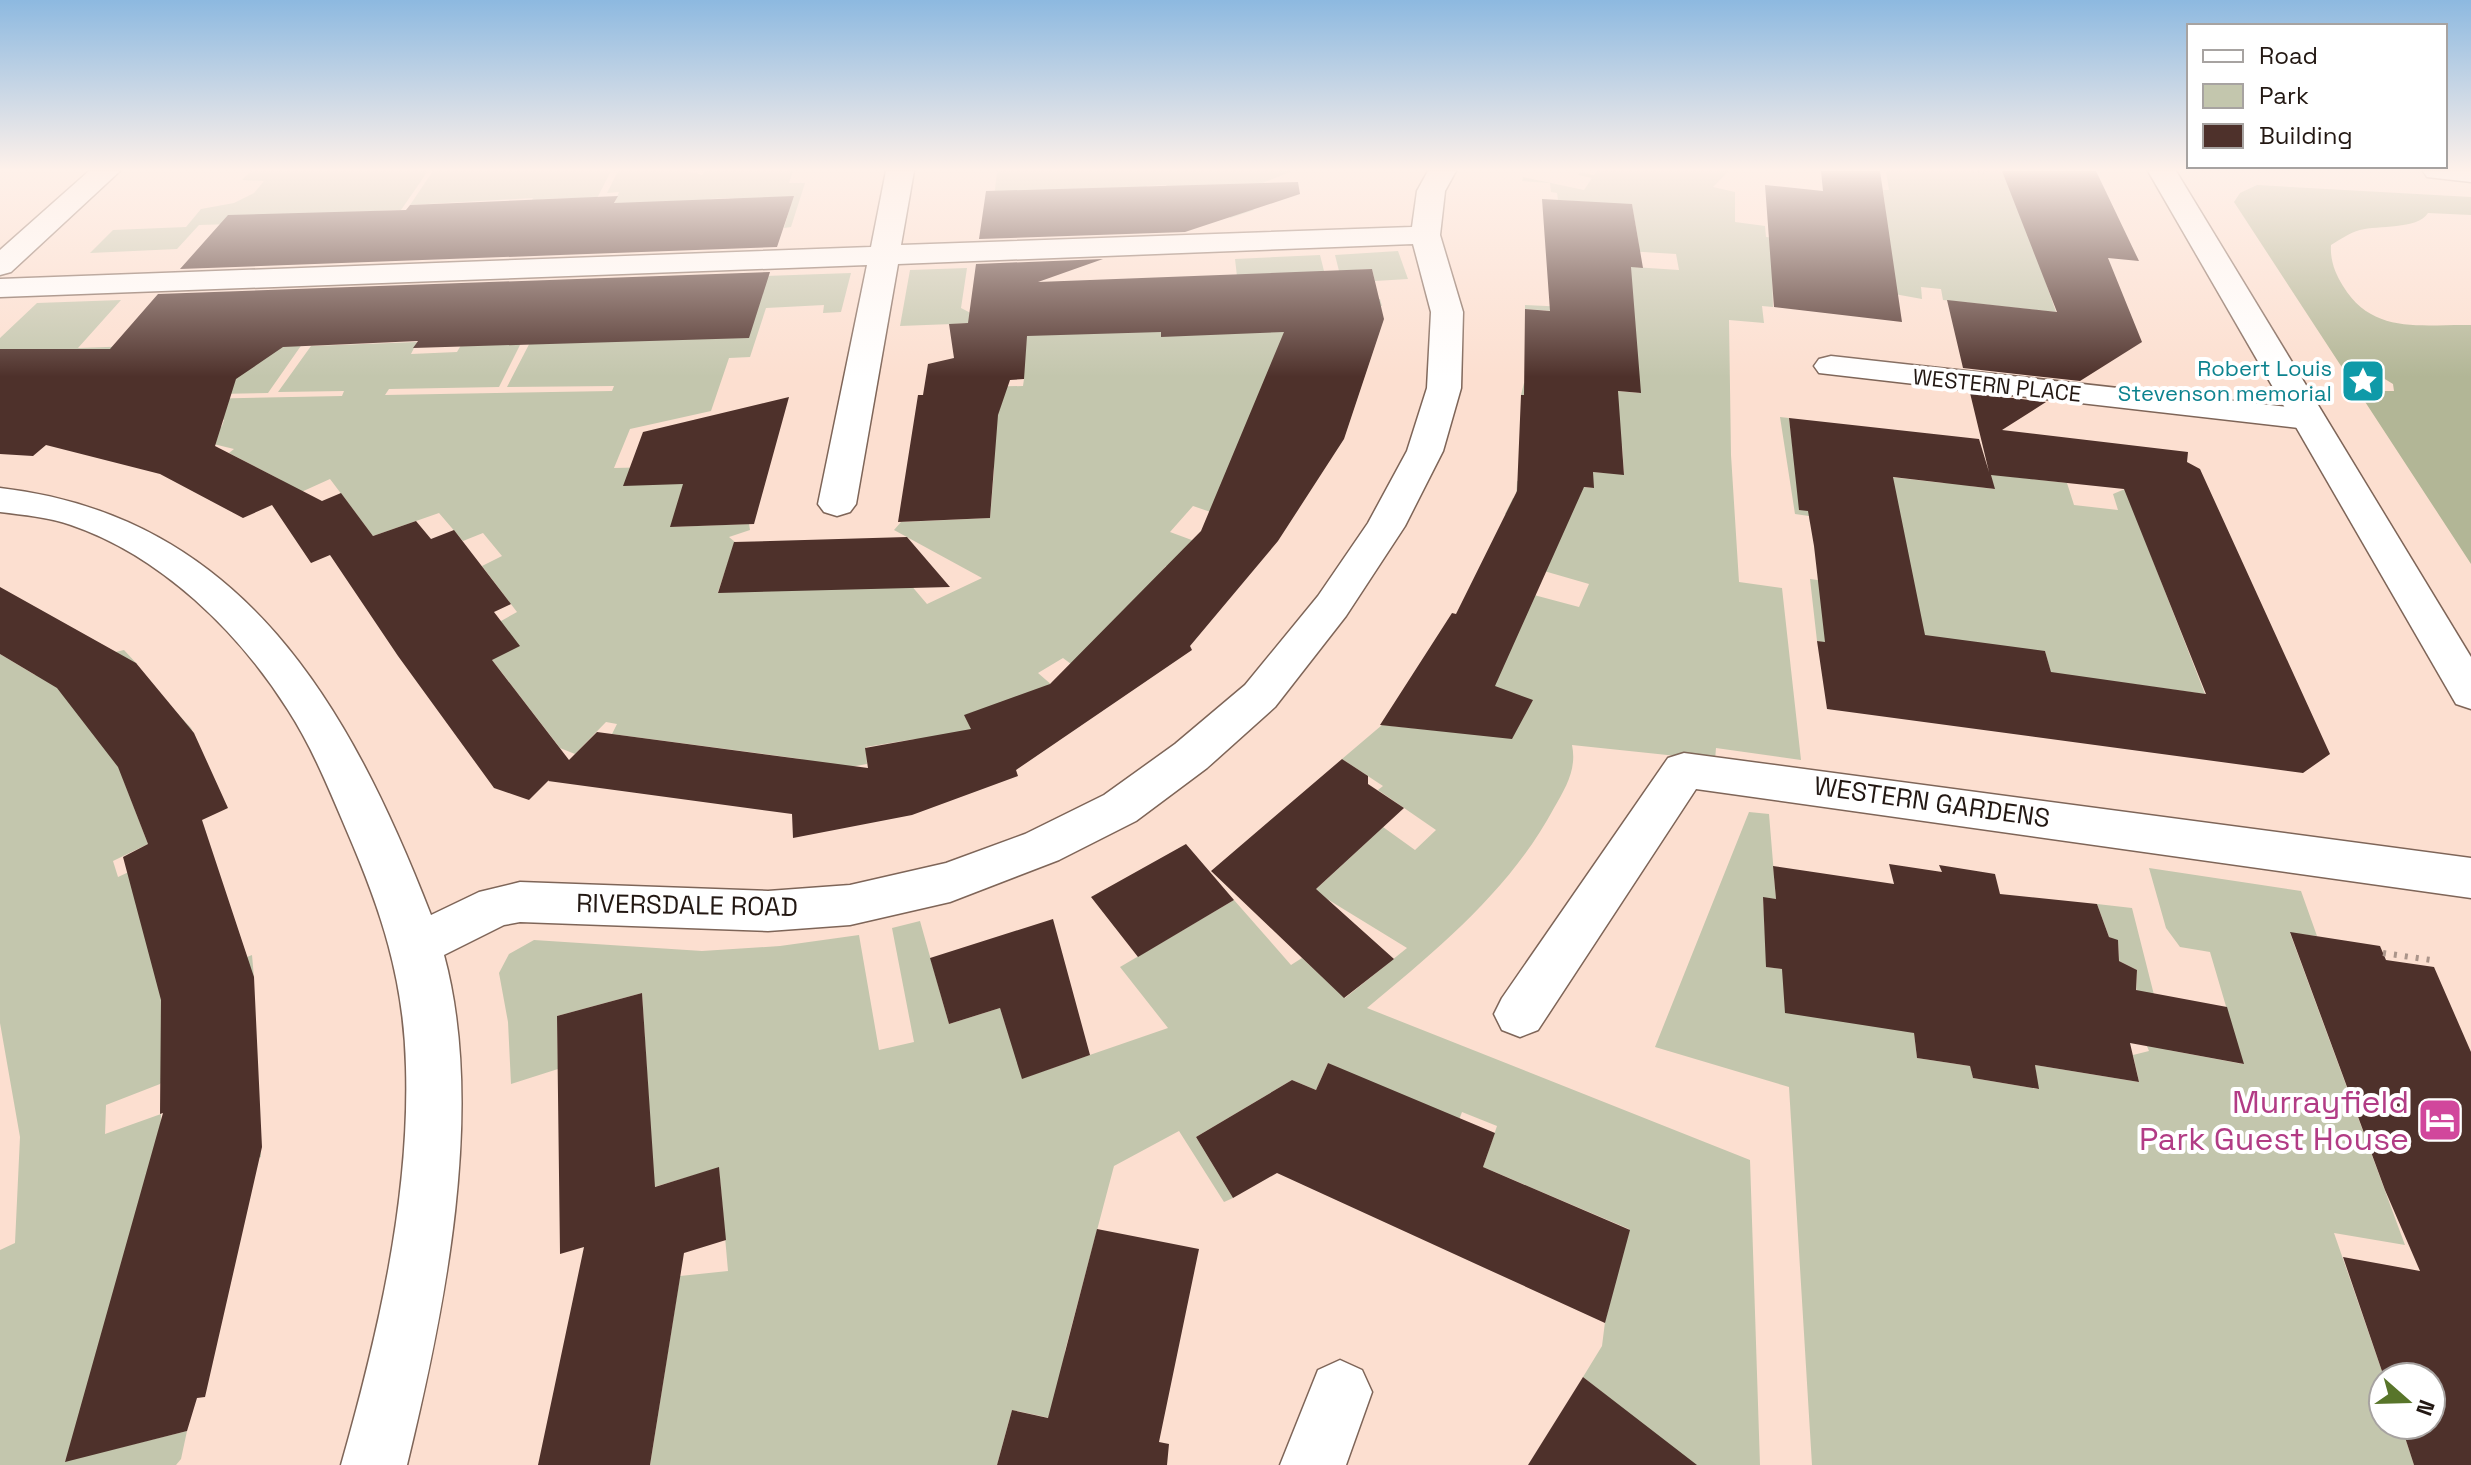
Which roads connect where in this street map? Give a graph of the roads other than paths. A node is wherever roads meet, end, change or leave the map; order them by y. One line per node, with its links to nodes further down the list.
1 (30, 239): 7 (street)
2 (887, 239): 6 (street)
3 (1313, 239): 6 (street)
4 (1426, 239): 15 (street, RIVERSDALE ROAD)
5 (2202, 239): 10 (street)
6 (884, 256): 8 (street); 12 (street)
7 (0, 266)
8 (0, 288)
9 (1831, 366): 10 (street, WESTERN PLACE)
10 (2307, 419): 13 (street)
11 (0, 500): 15 (street)
12 (837, 504)
13 (2471, 693)
14 (2471, 878): 16 (street, WESTERN GARDENS)
15 (416, 945): 18 (street)
16 (1520, 1014)
17 (1340, 1392): 19 (street)
18 (374, 1465)
19 (1313, 1465)

